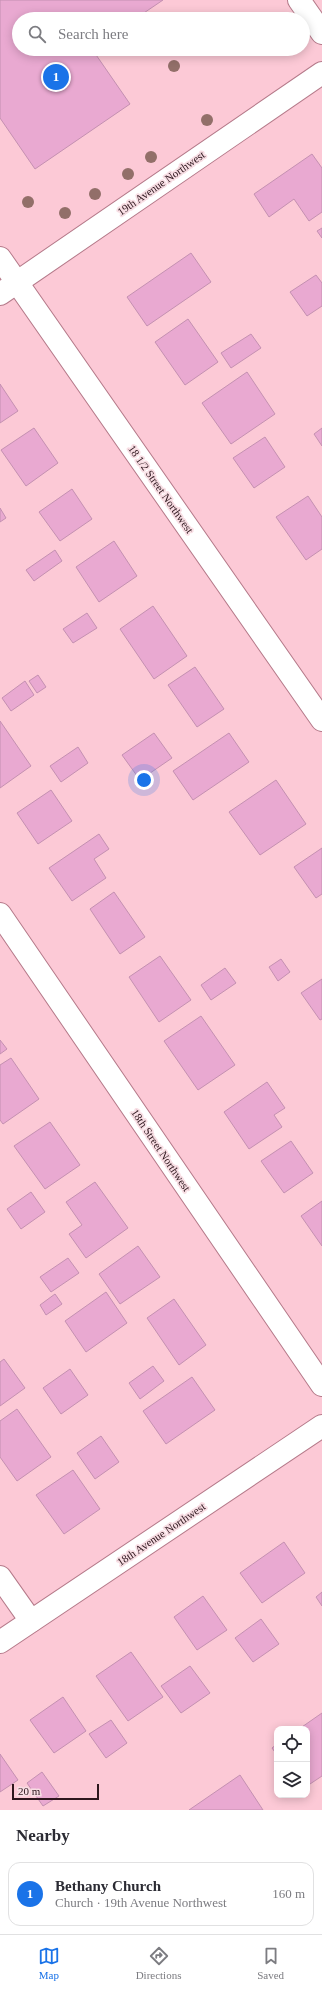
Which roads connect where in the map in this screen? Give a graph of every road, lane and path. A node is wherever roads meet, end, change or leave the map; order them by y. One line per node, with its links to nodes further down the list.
1 (299, 0): 2 (street)
2 (307, 12)
3 (310, 16): 4 (street)
4 (322, 33)
5 (322, 73): 7 (street, 19th Avenue Northwest)
6 (0, 258): 7 (street, 18 1/2 Street Northwest)
7 (8, 288): 8 (street, 18 1/2 Street Northwest)
8 (322, 720)
9 (0, 914): 10 (street, 18th Street Northwest)
10 (322, 1385)
11 (322, 1426): 13 (street, 18th Avenue Northwest)
12 (0, 1577): 13 (street)
13 (31, 1621): 14 (street, 18th Avenue Northwest)
14 (0, 1642)

